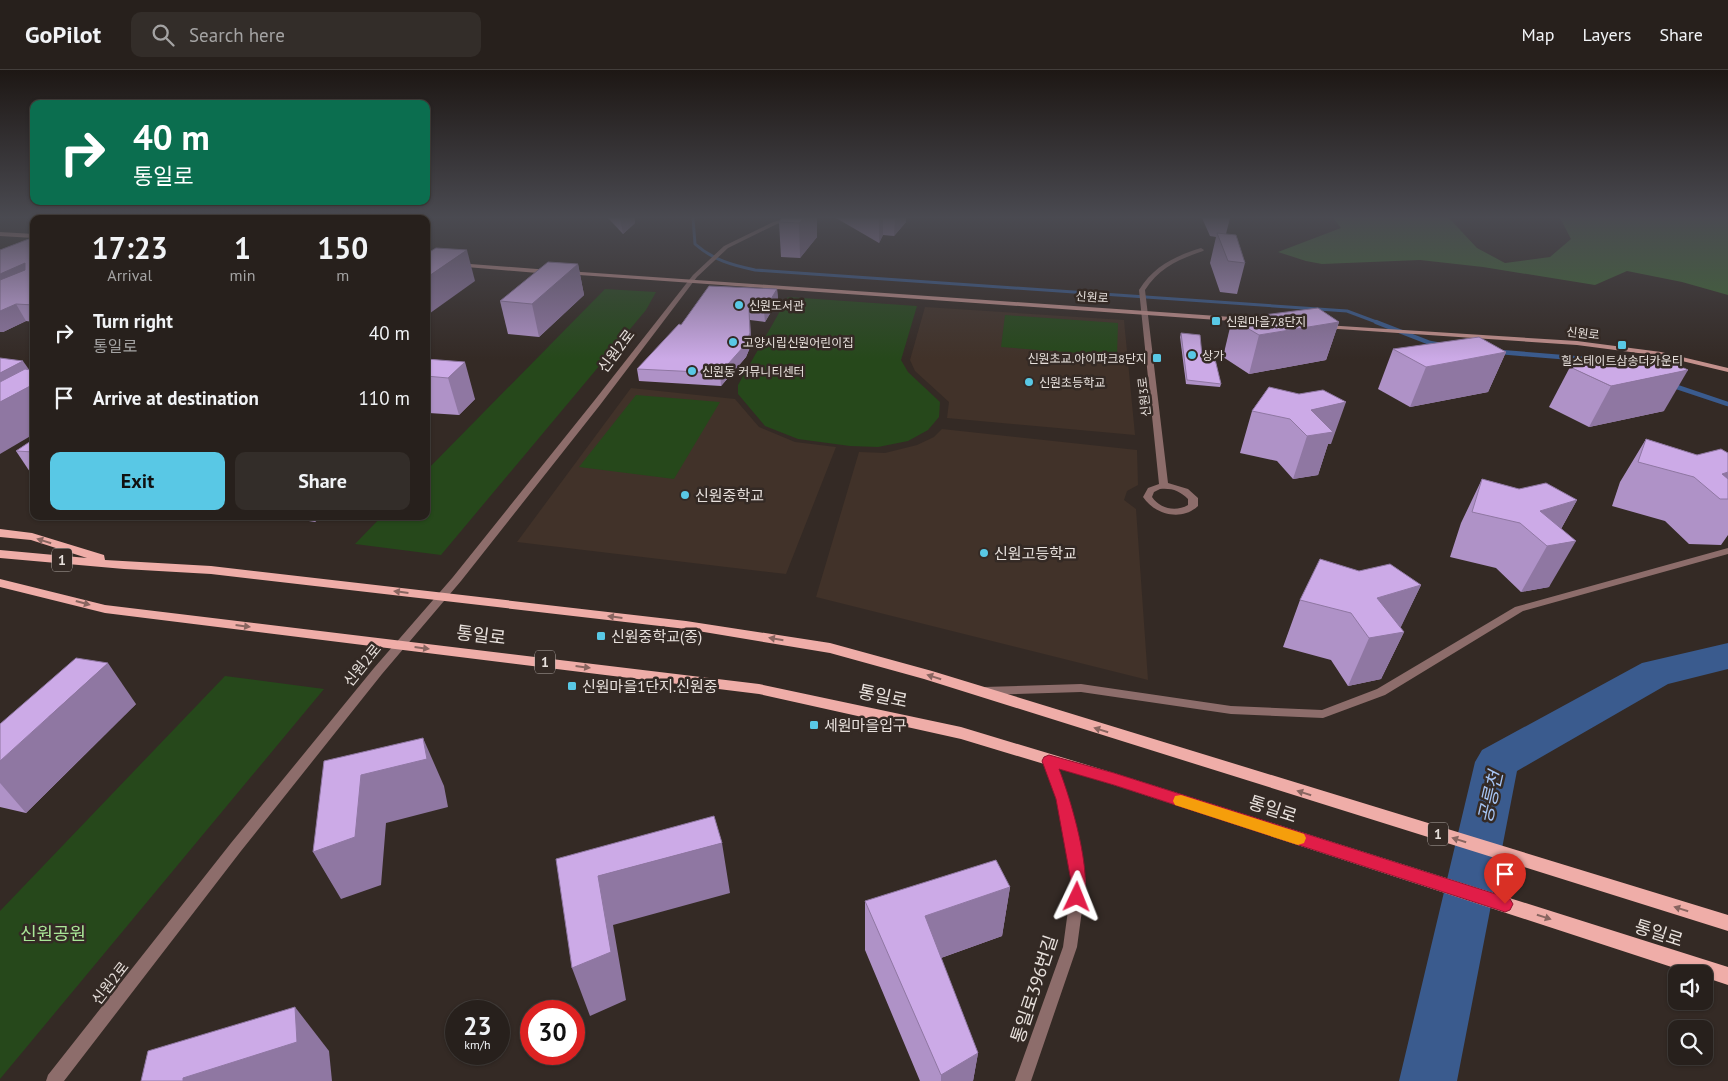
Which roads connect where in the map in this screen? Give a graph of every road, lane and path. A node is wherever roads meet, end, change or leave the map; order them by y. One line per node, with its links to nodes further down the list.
1 (461, 265): 4 (street, 신원로)
2 (706, 265): 4 (street, 신원2로)
3 (1163, 265): 5 (street, 신원3로)
4 (690, 282): 5 (street, 신원로); 17 (street, 신원2로)
5 (1144, 309): 6 (street, 신원로); 9 (street, 신원3로)
6 (1250, 321)
7 (1318, 326): 8 (street, 신원로)
8 (1728, 370)
9 (1164, 486): 9 (street)
10 (0, 533): 13 (main road, one-way to 10)
11 (1728, 551): 19 (street)
12 (0, 554): 13 (main road, 통일로 / 1)
13 (124, 565): 17 (main road, 통일로 / 1, one-way to 13)
14 (0, 583): 15 (main road, 통일로 / 1)
15 (35, 591): 16 (main road); 18 (main road, 통일로 / 1, one-way to 18)
16 (0, 592)
17 (442, 597): 18 (street, 신원2로); 19 (main road, 통일로 / 1, one-way to 17)
18 (400, 645): 20 (main road, 통일로 / 1, one-way to 20); 23 (street, 신원2로)
19 (980, 691): 21 (main road, 통일로 / 1, one-way to 19)
20 (1049, 761): 22 (main road, 통일로 / 1, one-way to 22); 24 (street, 통일로396번길)
21 (1728, 923)
22 (1728, 976)
23 (54, 1081)
24 (1023, 1081)

